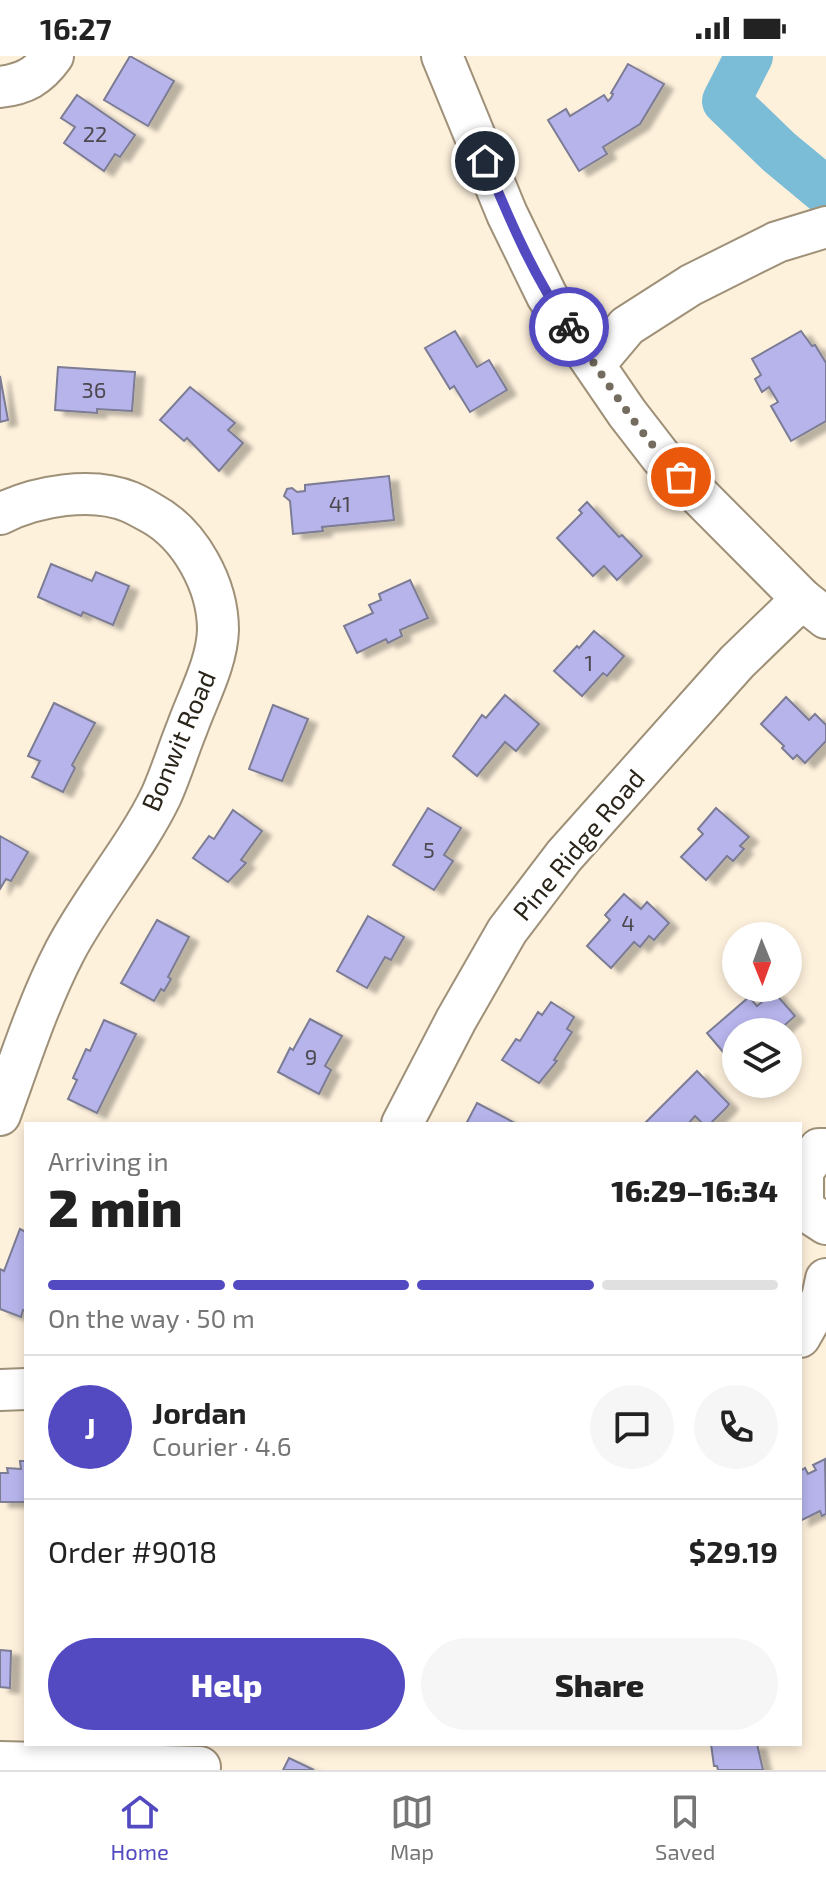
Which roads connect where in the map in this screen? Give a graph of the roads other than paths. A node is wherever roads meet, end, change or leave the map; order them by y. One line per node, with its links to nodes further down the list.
1 (53, 56): 3 (street)
2 (442, 56): 5 (street)
3 (0, 87)
4 (826, 227): 5 (street)
5 (595, 364): 7 (street)
6 (0, 514): 8 (street, Bonwit Road)
7 (814, 609): 10 (street, Pine Ridge Road)
8 (13, 1039): 9 (street, Bonwit Road)
9 (0, 1115)
10 (403, 1122)
11 (826, 1149): 12 (street)
12 (826, 1224)
13 (826, 1279): 14 (street)
14 (802, 1333)
15 (24, 1389): 16 (street)
16 (0, 1390)
17 (202, 1760): 18 (street)
18 (0, 1762)

